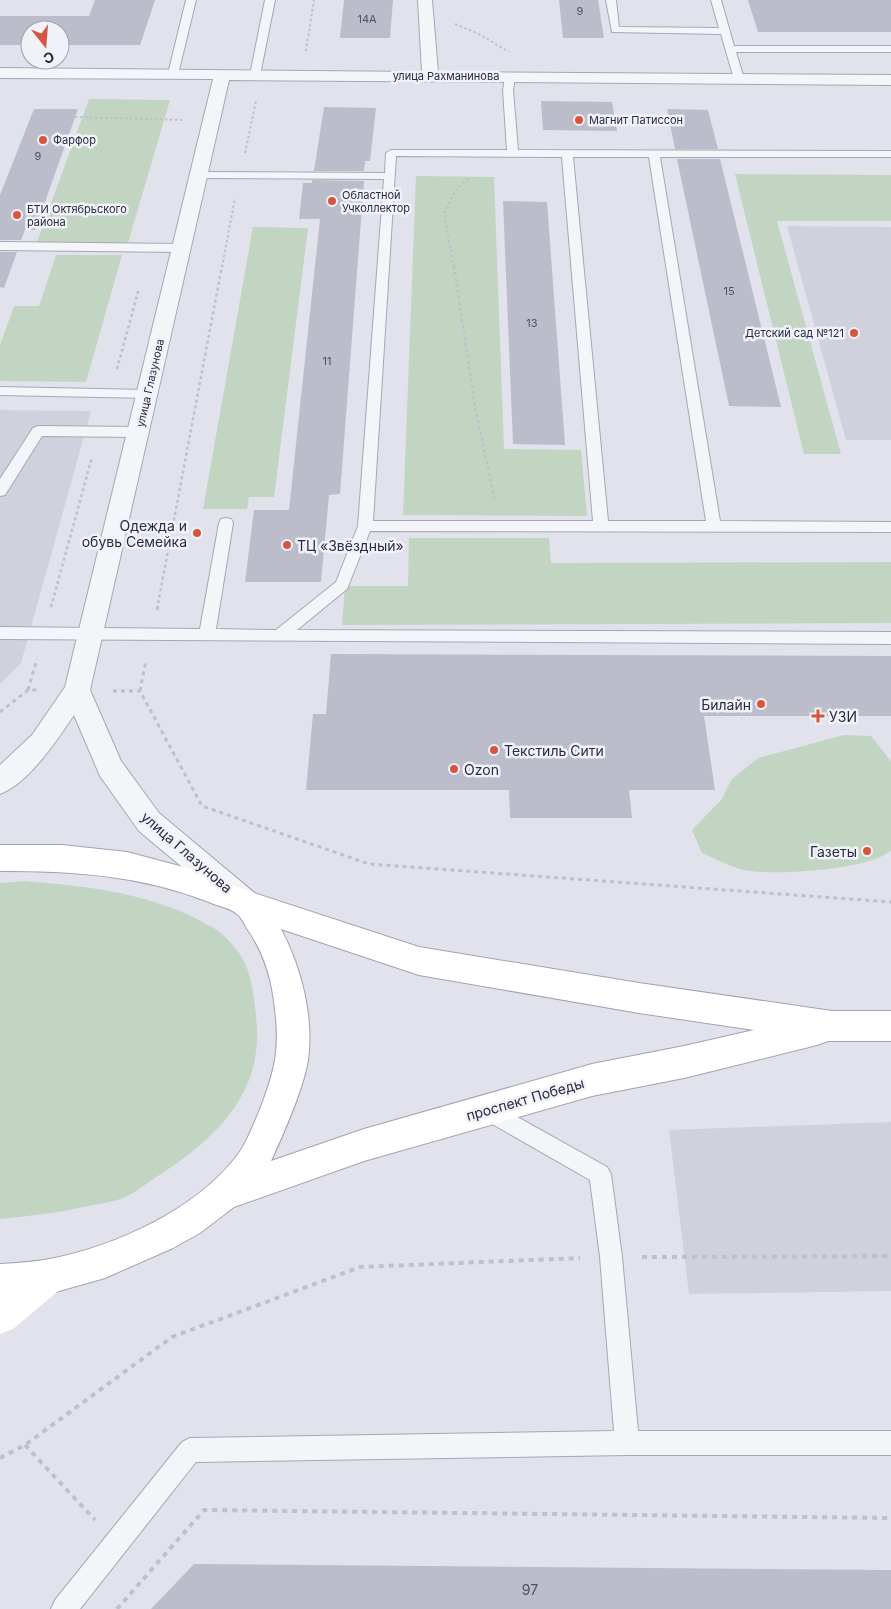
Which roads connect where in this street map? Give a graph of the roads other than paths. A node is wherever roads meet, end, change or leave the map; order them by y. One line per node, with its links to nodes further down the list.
1 (191, 0): 10 (lane)
2 (270, 0): 12 (lane)
3 (611, 0): 6 (lane)
4 (716, 0): 6 (lane)
5 (426, 6): 13 (street)
6 (725, 31): 7 (lane)
7 (730, 49): 8 (lane); 15 (lane)
8 (891, 49)
9 (0, 73): 10 (street, улица Рахманинова)
10 (173, 74): 11 (street, улица Рахманинова)
11 (222, 75): 12 (street, улица Рахманинова); 21 (street, улица Глазунова)
12 (255, 75): 13 (street, улица Рахманинова)
13 (430, 76): 14 (street, улица Рахманинова)
14 (510, 77): 15 (street, улица Рахманинова); 17 (lane)
15 (739, 79): 16 (street, улица Рахманинова)
16 (891, 80)
17 (513, 153): 18 (lane); 22 (lane)
18 (567, 153): 19 (lane); 31 (lane)
19 (654, 154): 20 (lane); 33 (lane)
20 (891, 154)
21 (200, 175): 22 (lane); 24 (street, улица Глазунова)
22 (390, 176): 30 (lane)
23 (0, 246): 24 (lane)
24 (182, 248): 26 (street, улица Глазунова)
25 (0, 391): 26 (lane)
26 (148, 394): 27 (street, улица Глазунова)
27 (138, 432): 28 (lane); 35 (street, улица Глазунова)
28 (0, 491)
29 (226, 523): 36 (lane)
30 (365, 526): 31 (lane); 37 (lane)
31 (601, 526): 33 (lane)
32 (891, 527): 33 (lane)
33 (714, 528)
34 (0, 633): 35 (lane)
35 (90, 634): 36 (lane); 39 (street, улица Глазунова)
36 (207, 636): 37 (lane)
37 (278, 636): 38 (lane)
38 (891, 638)
39 (77, 690): 40 (street, улица Глазунова); 42 (street, улица Глазунова)
40 (0, 782)
41 (0, 858): 42 (main road, проспект Победы)
42 (247, 904): 43 (main road, проспект Победы); 46 (main road)
43 (832, 1026): 44 (main road, проспект Победы); 45 (main road, проспект Победы)
44 (891, 1026)
45 (487, 1110): 46 (main road, проспект Победы); 50 (lane)
46 (224, 1194): 47 (main road)
47 (50, 1276): 48 (main road); 49 (main road)
48 (0, 1282)
49 (0, 1316)
50 (627, 1443): 51 (lane); 52 (lane)
51 (891, 1444)
52 (64, 1609)

